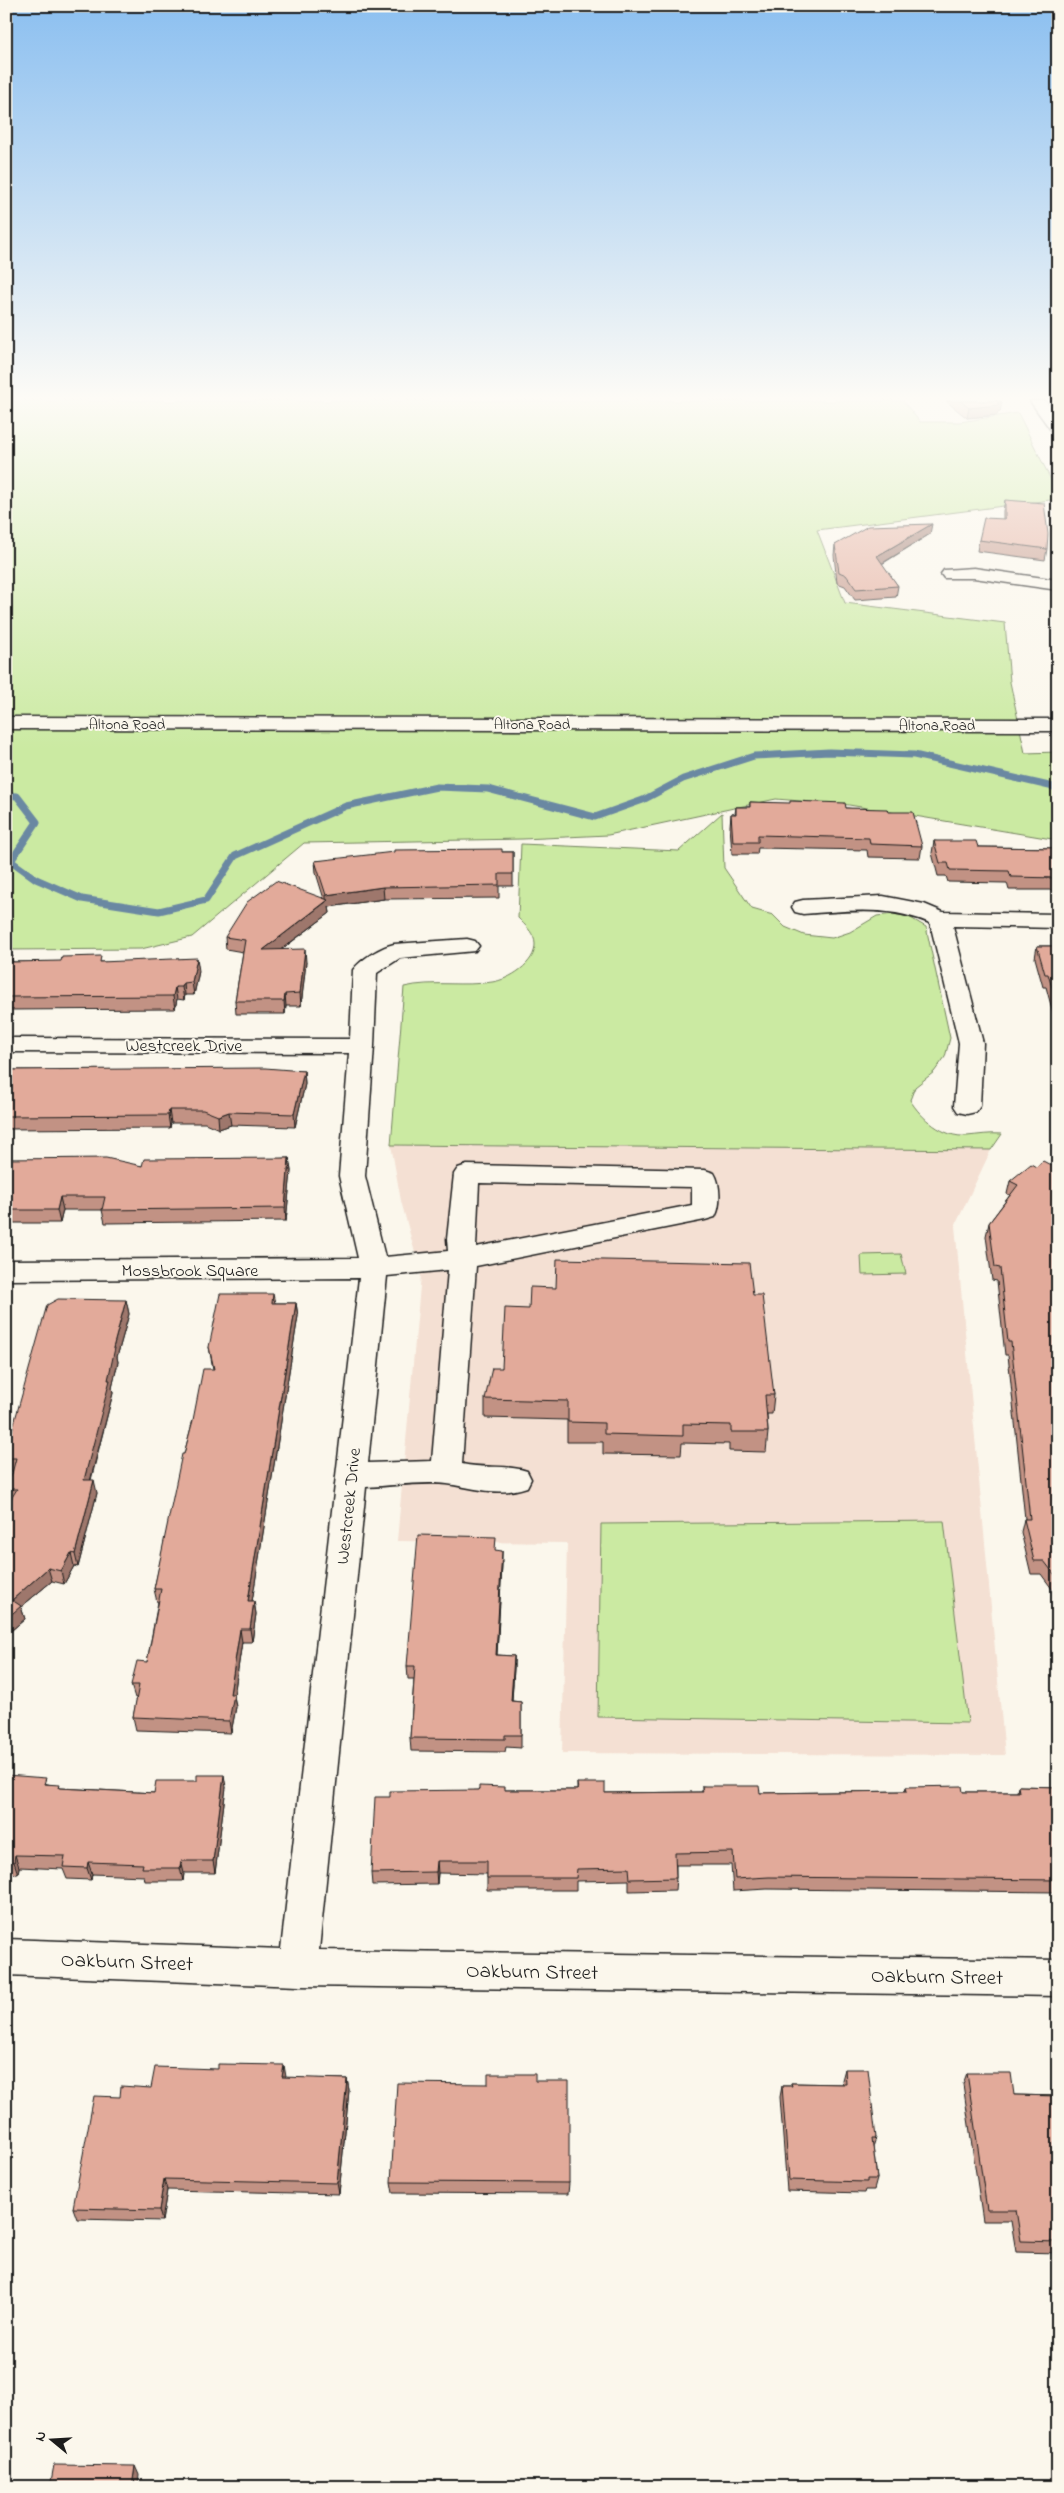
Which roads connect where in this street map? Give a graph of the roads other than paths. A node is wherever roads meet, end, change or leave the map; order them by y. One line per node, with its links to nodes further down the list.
1 (950, 574): 2 (street)
2 (1058, 585)
3 (6, 724): 4 (street, Altona Road)
4 (1058, 725)
5 (803, 907): 6 (street)
6 (940, 919): 7 (street); 11 (street)
7 (1058, 921)
8 (467, 946): 10 (street, Westcreek Drive)
9 (6, 1045): 10 (street, Westcreek Drive)
10 (362, 1046): 13 (street, Westcreek Drive)
11 (967, 1106)
12 (463, 1259): 12 (street, Mossbrook Square); 13 (street, Mossbrook Square); 15 (street)
13 (374, 1268): 14 (street, Mossbrook Square); 16 (street, Westcreek Drive)
14 (6, 1270)
15 (446, 1472): 16 (street); 17 (street)
16 (351, 1476): 19 (street, Westcreek Drive)
17 (516, 1479)
18 (6, 1957): 19 (street, Oakburn Street)
19 (298, 1968): 20 (street, Oakburn Street)
20 (1058, 1978)

